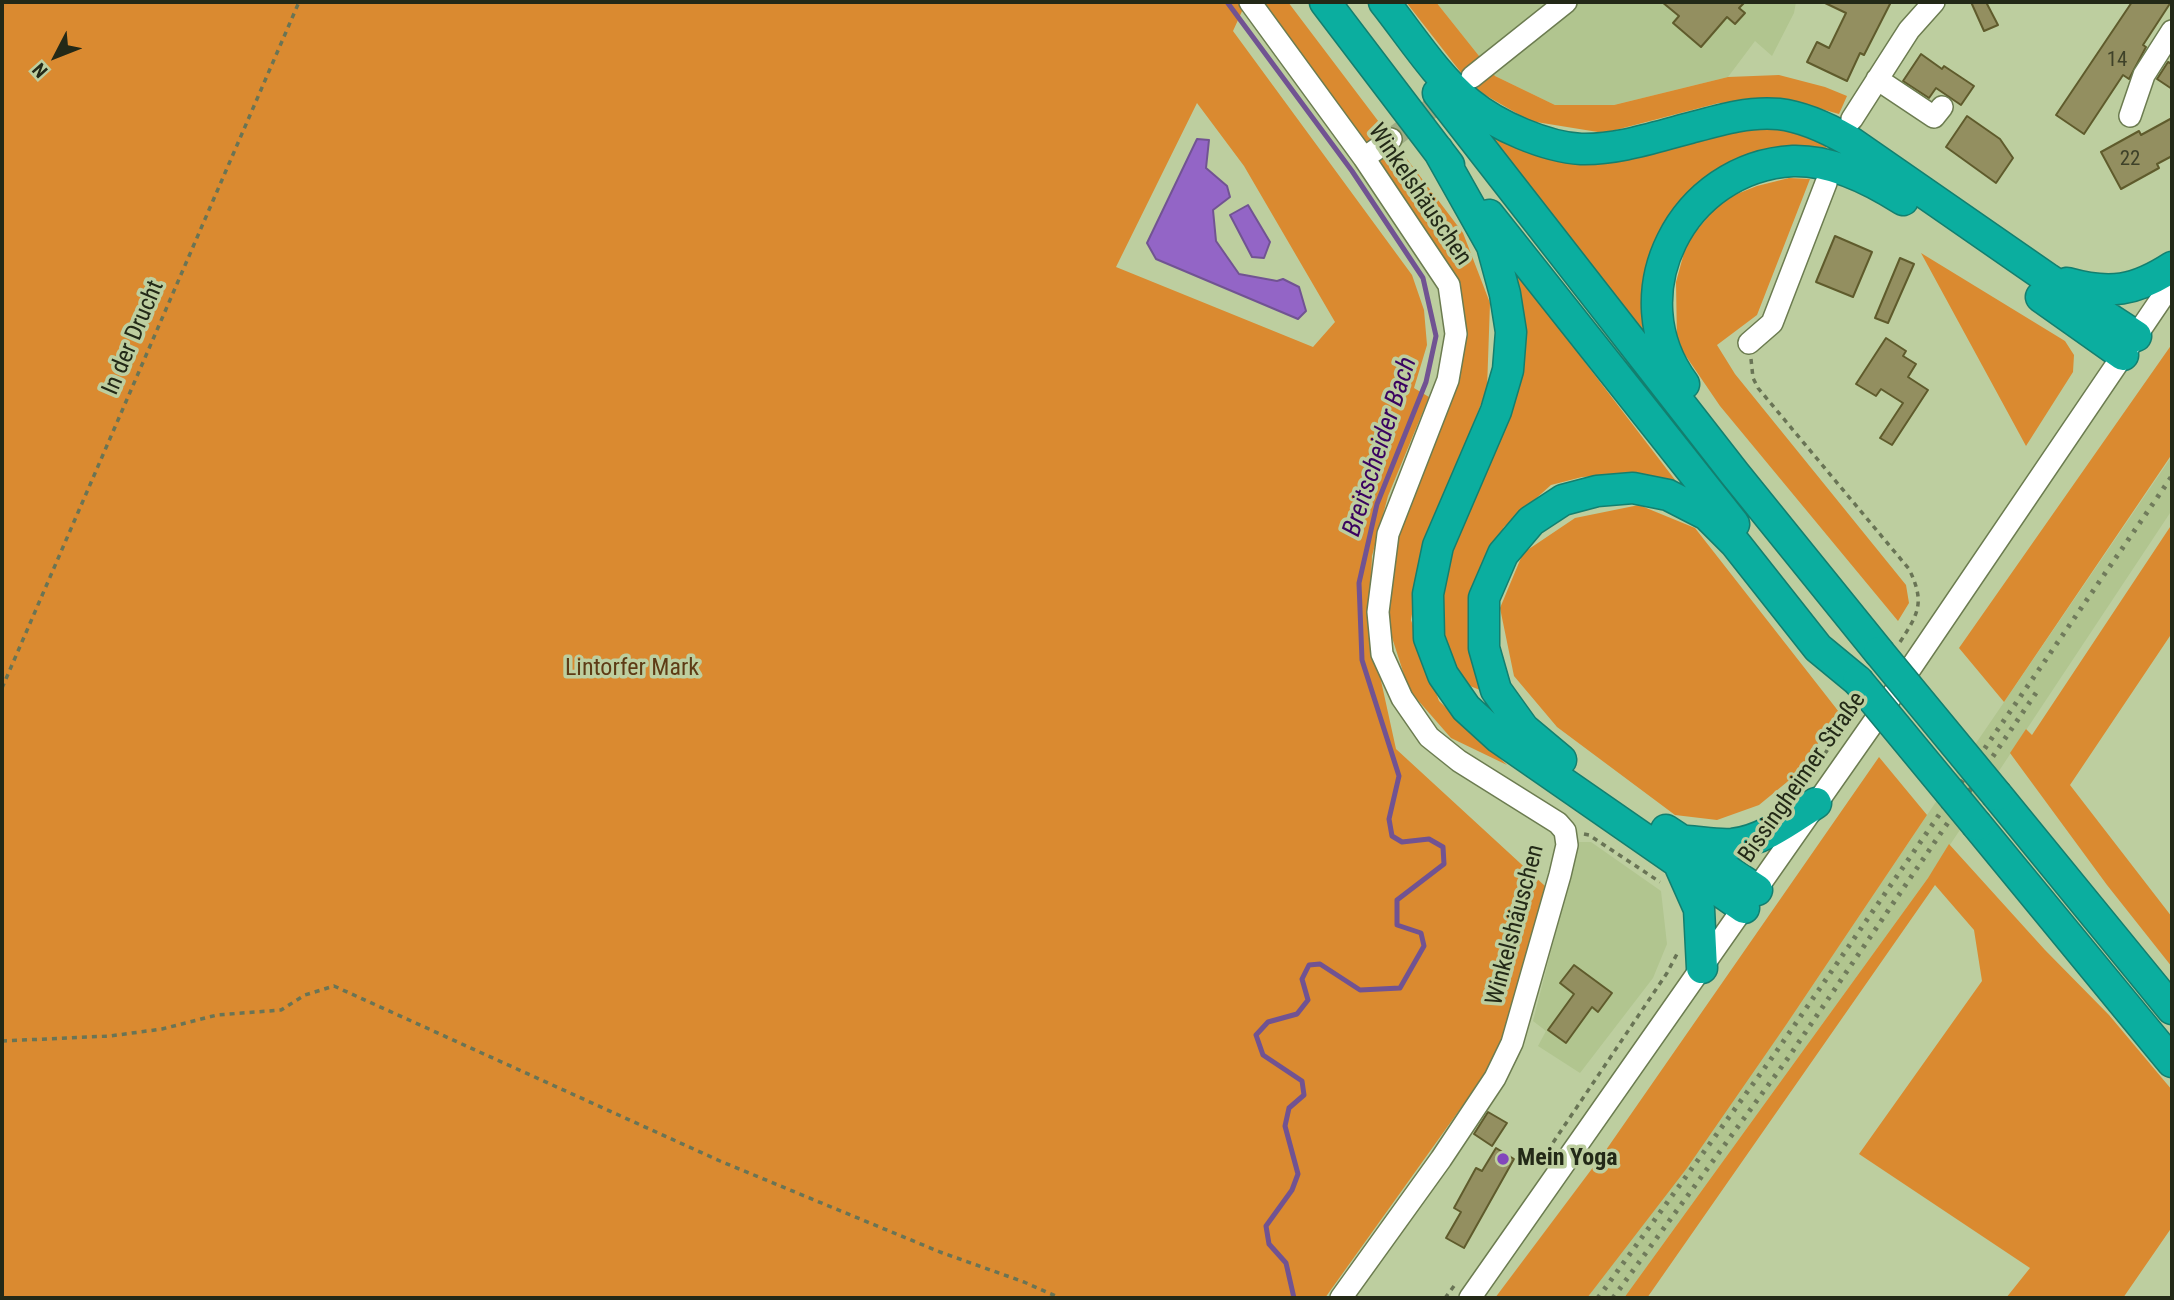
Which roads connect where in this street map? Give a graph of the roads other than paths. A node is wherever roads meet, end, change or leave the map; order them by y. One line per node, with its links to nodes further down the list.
1 (1250, 2): 15 (street, Winkelshäuschen)
2 (1325, 2): 14 (highway)
3 (1366, 2): 22 (highway)
4 (1384, 2): 18 (highway)
5 (1566, 2): 8 (street)
6 (1934, 2): 9 (street)
7 (2172, 31): 11 (street)
8 (1472, 76)
9 (1877, 79): 10 (street); 12 (street)
10 (1942, 107)
11 (2130, 116)
12 (1852, 119)
13 (1391, 139): 15 (street)
14 (1438, 150): 23 (highway); 25 (highway)
15 (1364, 158): 30 (street, Winkelshäuschen)
16 (1826, 183): 20 (street)
17 (2172, 267): 18 (highway)
18 (2048, 278): 21 (highway)
19 (2172, 283): 21 (street, Bissingheimer Straße)
20 (1749, 343)
21 (2130, 345): 22 (highway); 24 (street, Bissingheimer Straße)
22 (1735, 474): 28 (highway, bridge)
23 (1858, 681): 25 (highway); 29 (highway, bridge)
24 (1816, 803): 25 (highway); 26 (street, Bissingheimer Straße)
25 (1675, 862): 26 (highway); 27 (highway)
26 (1750, 899): 27 (street, Bissingheimer Straße)
27 (1702, 968): 31 (street, Bissingheimer Straße)
28 (2172, 1009)
29 (2172, 1062)
30 (1340, 1298)
31 (1470, 1298)

